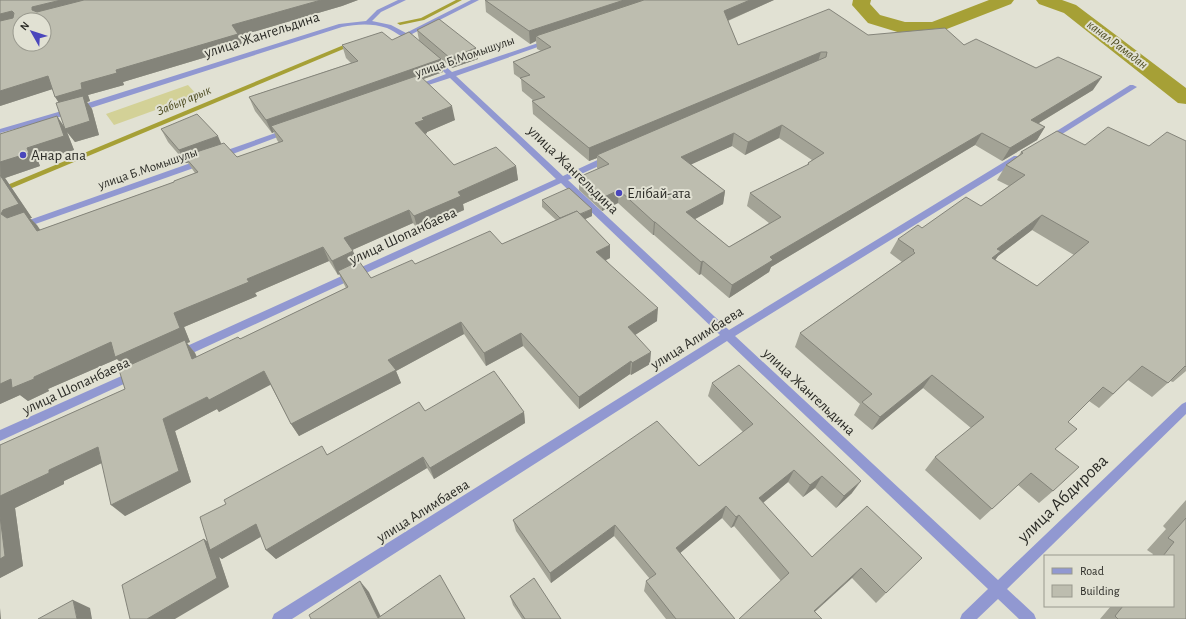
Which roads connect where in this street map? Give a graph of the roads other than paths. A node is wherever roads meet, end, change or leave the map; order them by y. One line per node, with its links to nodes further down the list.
1 (403, 0): 3 (street)
2 (476, 0): 4 (street)
3 (368, 22): 4 (street, улица Жангельдина); 10 (street, улица Жангельдина)
4 (406, 34): 6 (street, улица Жангельдина)
5 (555, 39): 6 (street, улица Б.Момышулы)
6 (452, 74): 8 (street, улица Б.Момышулы); 14 (street, улица Жангельдина)
7 (1133, 87): 11 (street)
8 (407, 90)
9 (295, 130): 15 (street, улица Б.Момышулы)
10 (0, 131)
11 (1038, 145)
12 (1025, 153): 16 (street, улица Алимбаева)
13 (618, 154): 14 (street, улица Шопанбаева)
14 (560, 179): 16 (street, улица Жангельдина); 17 (street, улица Шопанбаева)
15 (20, 227)
16 (727, 336): 21 (street, улица Жангельдина); 22 (street, улица Алимбаева)
17 (172, 357)
18 (144, 370): 20 (street, улица Шопанбаева)
19 (1186, 406): 21 (street, улица Абдирова)
20 (0, 436)
21 (996, 589): 23 (street, улица Абдирова); 24 (street, улица Жангельдина)
22 (279, 619)
23 (966, 619)
24 (1029, 619)

